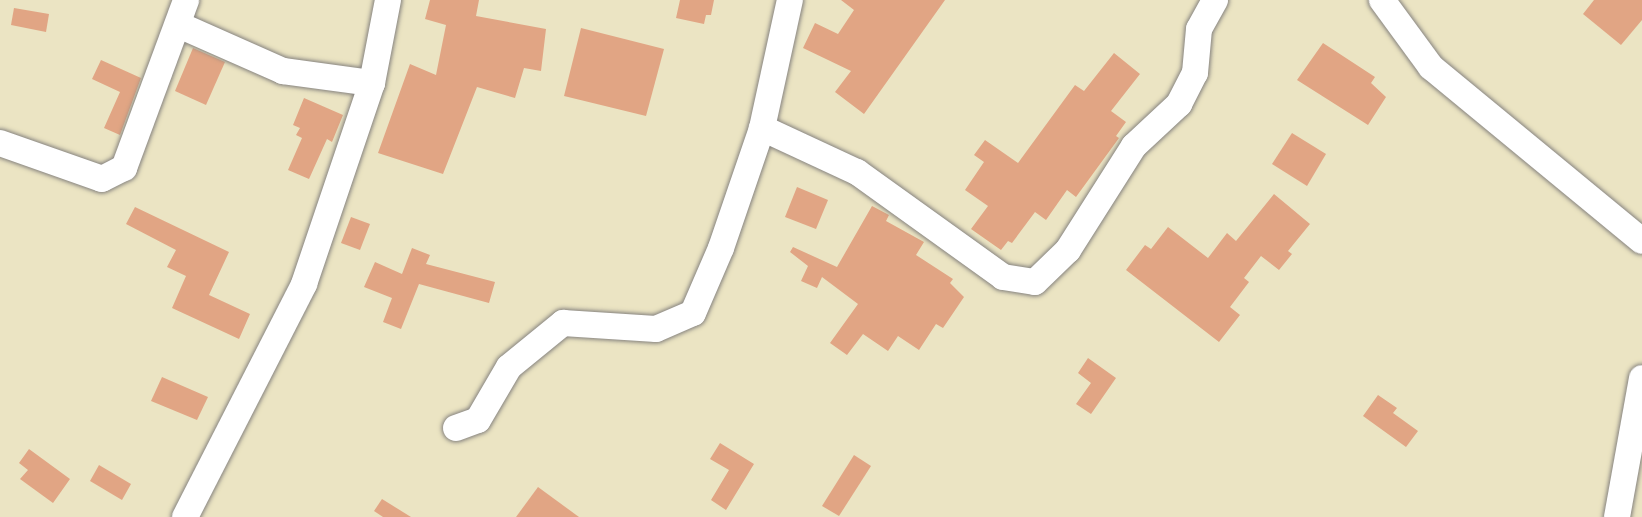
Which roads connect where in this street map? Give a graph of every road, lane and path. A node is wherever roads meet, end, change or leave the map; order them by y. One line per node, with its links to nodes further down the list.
1 (186, 0): 6 (street)
2 (388, 0): 7 (street)
3 (790, 0): 8 (street)
4 (1215, 0): 8 (street)
5 (1382, 0): 10 (street)
6 (179, 25): 7 (street); 9 (street)
7 (372, 83): 13 (street)
8 (762, 128): 12 (street)
9 (0, 143)
10 (1642, 241)
11 (1642, 378): 14 (street)
12 (456, 428)
13 (185, 517)
14 (1617, 517)

